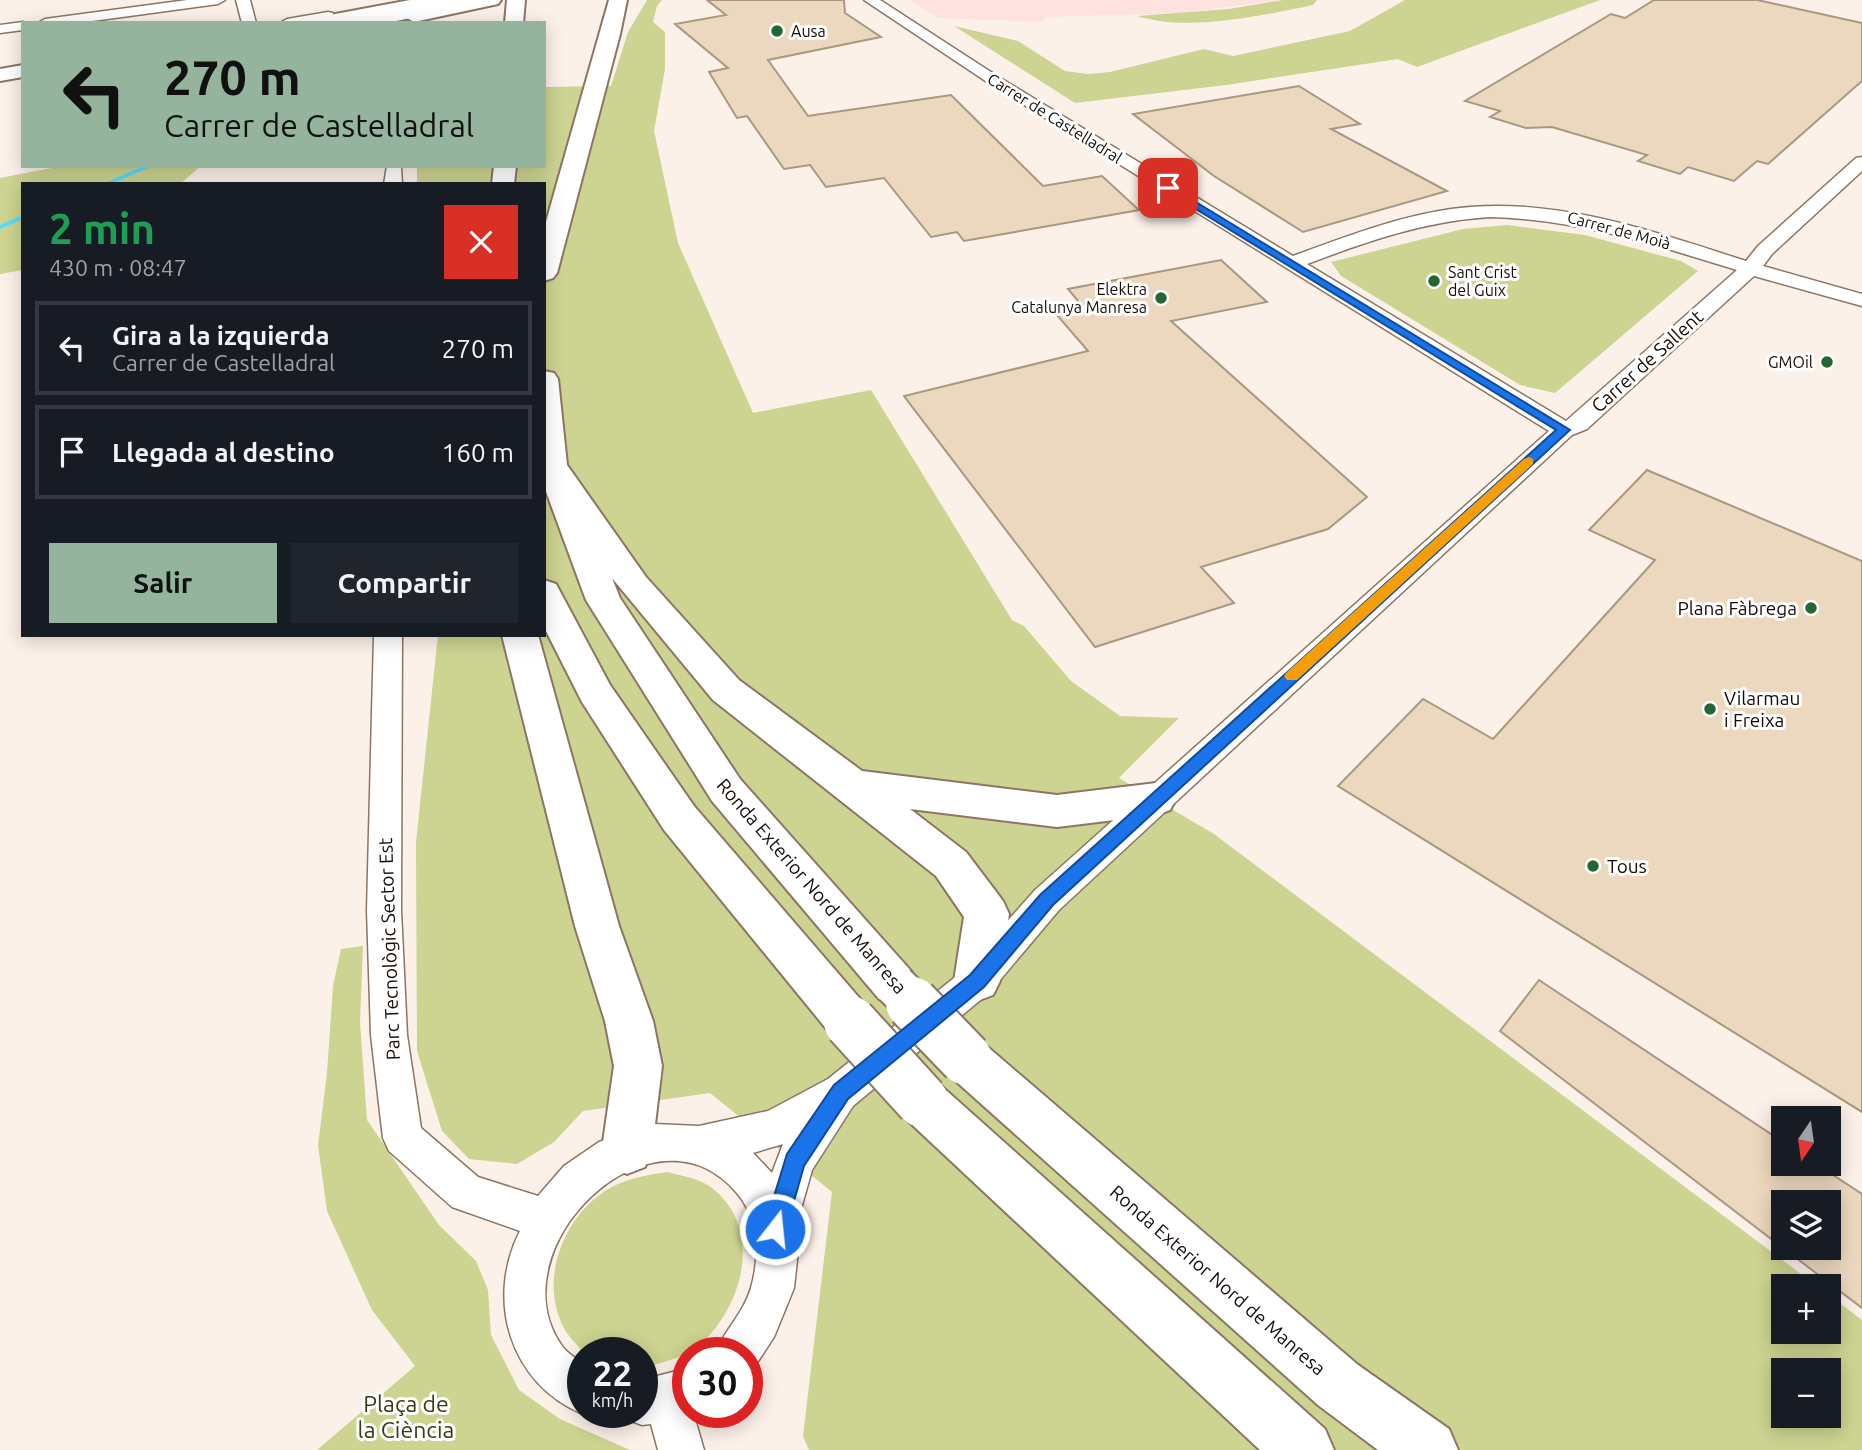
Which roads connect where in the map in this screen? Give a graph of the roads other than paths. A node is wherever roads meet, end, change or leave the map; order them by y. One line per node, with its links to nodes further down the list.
1 (218, 0): 7 (street)
2 (243, 0): 10 (street)
3 (871, 0): 20 (street, Carrer de Castelladral)
4 (428, 1): 8 (main road)
5 (483, 1): 11 (main road); 12 (main road)
6 (626, 1): 21 (main road)
7 (122, 18): 9 (street)
8 (321, 19)
9 (75, 21)
10 (248, 21)
11 (370, 21)
12 (393, 21)
13 (21, 26): 14 (street)
14 (0, 29)
15 (21, 71): 16 (main road)
16 (0, 75)
17 (21, 82): 18 (main road)
18 (0, 86)
19 (1862, 162): 22 (street, Carrer de Sallent)
20 (1291, 263): 22 (street, Carrer de Moià); 25 (street, Carrer de Castelladral)
21 (546, 266)
22 (1750, 269): 23 (street, Carrer de Moià); 25 (street, Carrer de Sallent)
23 (1862, 300)
24 (546, 400): 26 (main road, Ronda Exterior Nord de Manresa)
25 (1563, 430): 31 (street, Carrer de Sallent)
26 (552, 465): 30 (main road); 43 (main road, Ronda Exterior Nord de Manresa, bridge)
27 (546, 596): 42 (main road, bridge)
28 (388, 637): 36 (street, Parc Tecnològic Sector Est)
29 (521, 637): 35 (main road)
30 (852, 786): 31 (main road); 32 (main road)
31 (1156, 799): 32 (street, Carrer de Sallent)
32 (977, 981): 33 (street, Carrer de Sallent)
33 (841, 1092): 34 (street, Carrer de Sallent); 37 (street, Carrer de Sallent)
34 (700, 1145): 35 (street); 37 (street)
35 (627, 1149): 36 (street)
36 (545, 1219): 39 (street)
37 (775, 1229): 38 (street)
38 (748, 1337)
39 (567, 1382)
40 (666, 1397): 41 (street)
41 (681, 1450)
42 (1304, 1450)
43 (1428, 1450)

